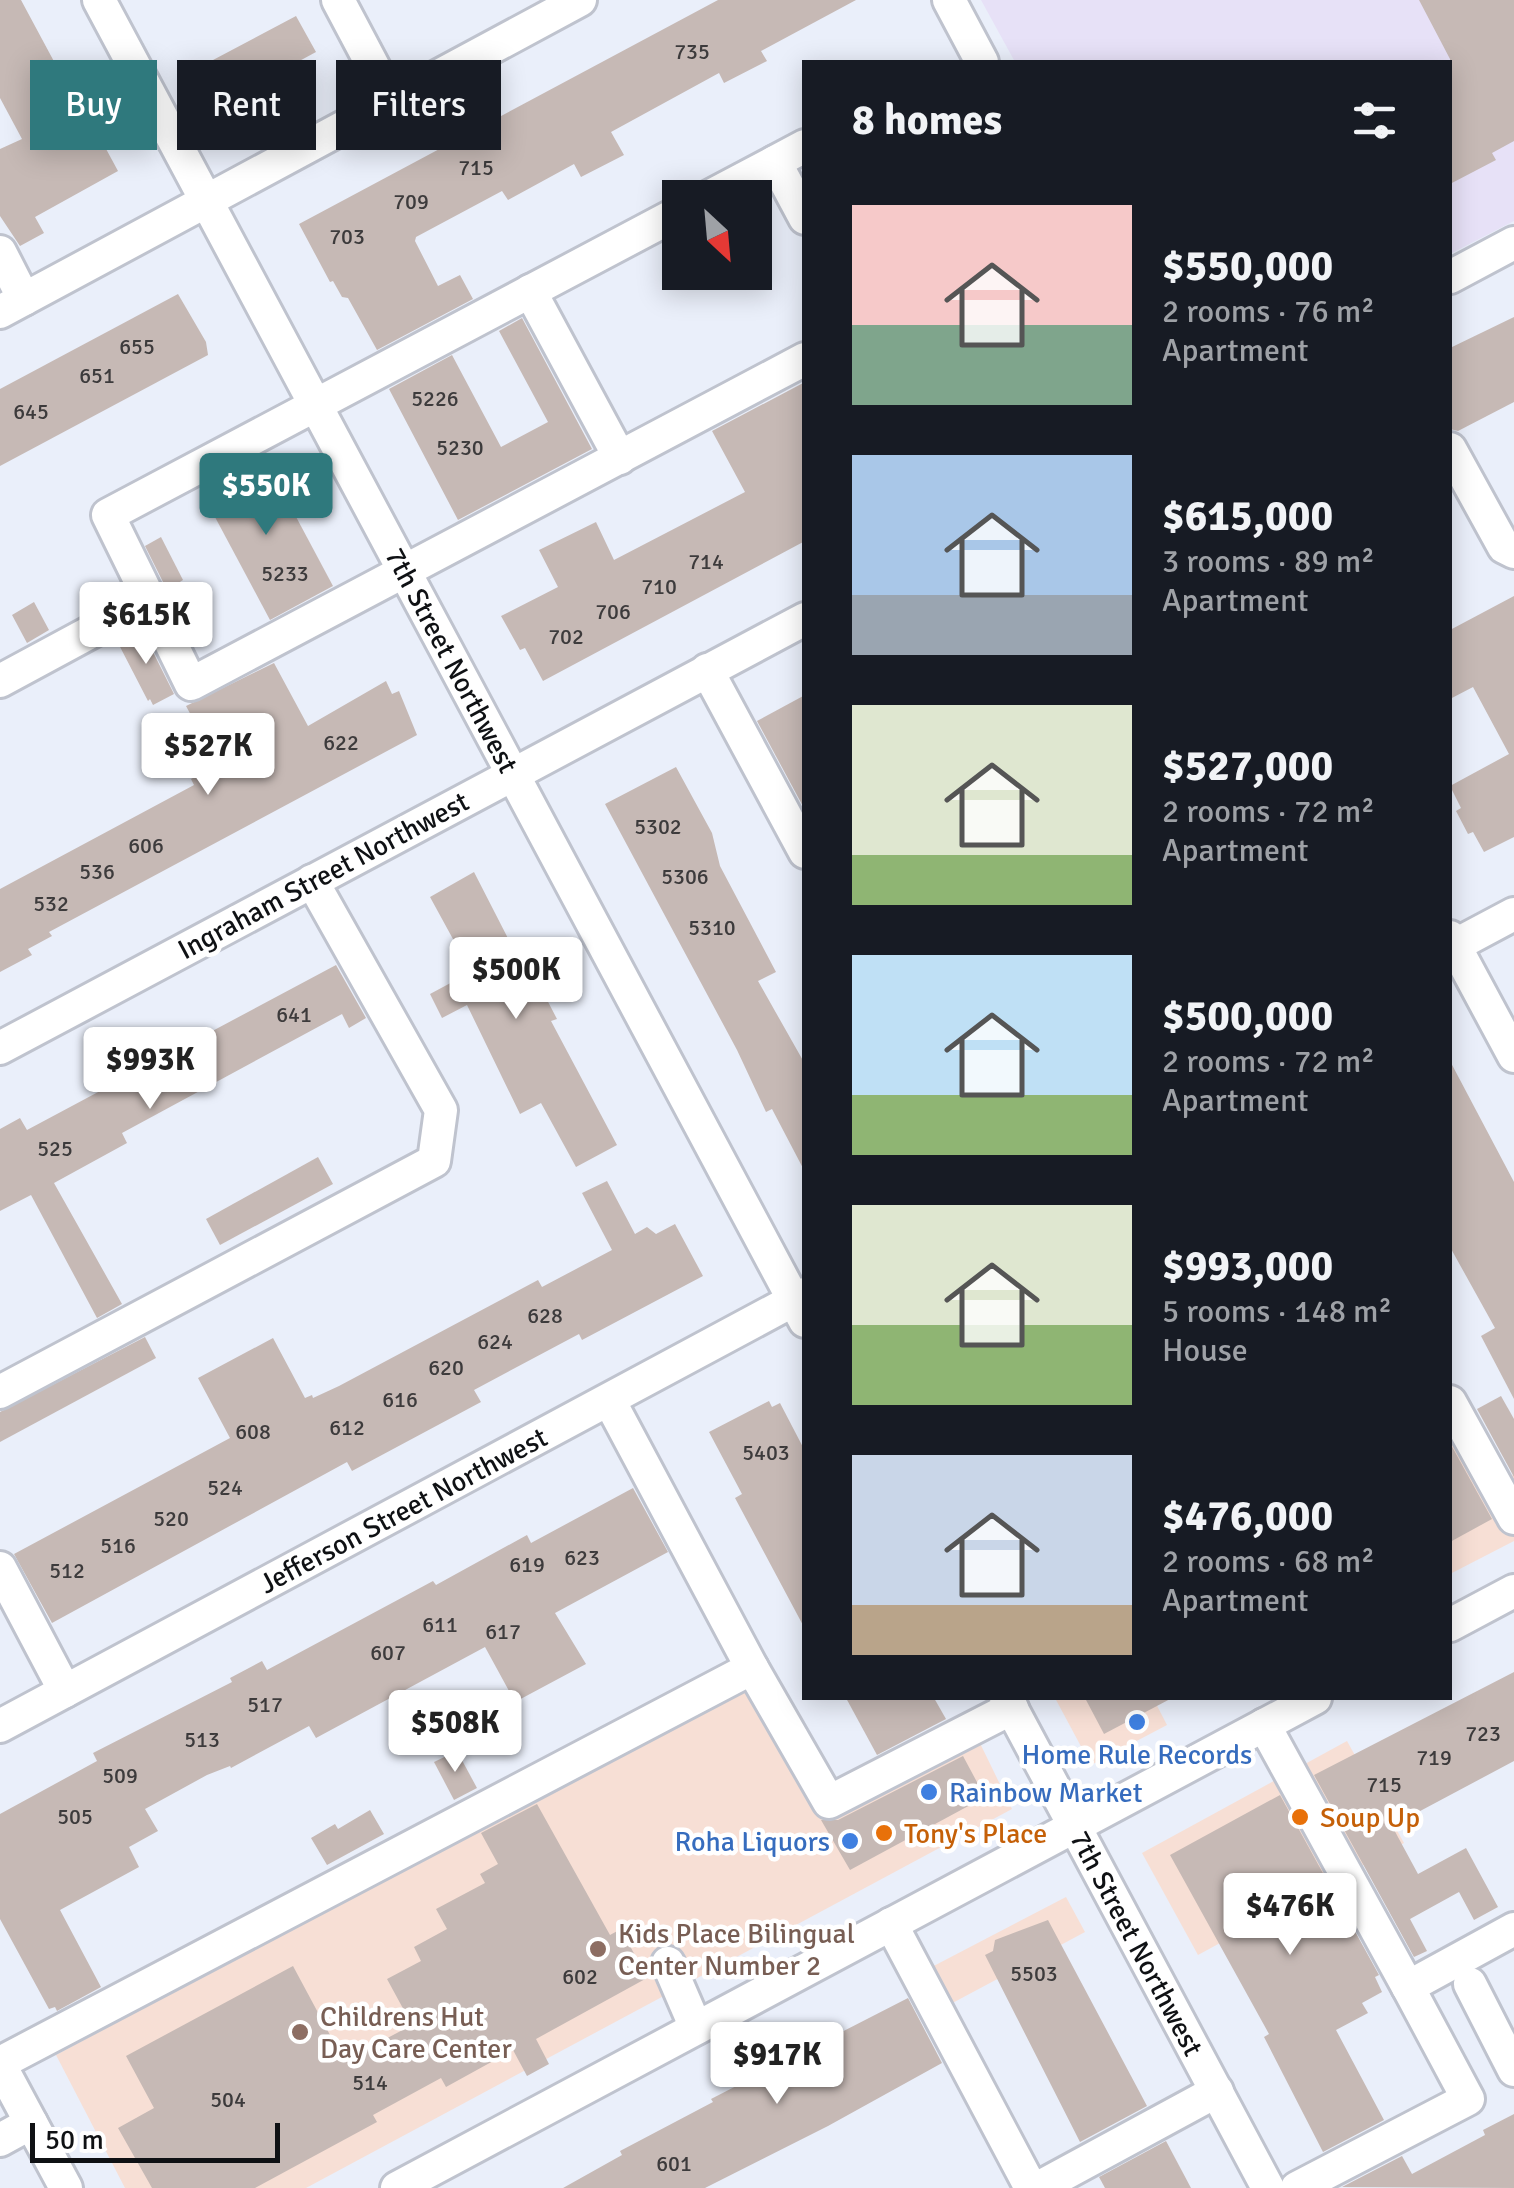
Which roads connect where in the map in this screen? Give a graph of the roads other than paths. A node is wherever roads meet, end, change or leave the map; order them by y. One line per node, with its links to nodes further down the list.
1 (100, 0): 12 (street, 7th Street Northwest)
2 (338, 0): 5 (street)
3 (580, 0): 6 (street)
4 (949, 0): 7 (street)
5 (370, 60)
6 (469, 60)
7 (974, 60)
8 (336, 132): 12 (street)
9 (802, 148): 10 (street)
10 (775, 162): 11 (street); 13 (street)
11 (741, 180)
12 (207, 202): 19 (street); 21 (street, 7th Street Northwest)
13 (802, 212)
14 (662, 221): 18 (street)
15 (1514, 244): 17 (street)
16 (0, 252): 19 (street)
17 (1452, 277)
18 (530, 291): 21 (street); 23 (street)
19 (12, 305)
20 (802, 361): 23 (street)
21 (316, 404): 25 (street, 7th Street Northwest); 26 (street)
22 (1452, 453): 24 (street)
23 (620, 458): 25 (street)
24 (1514, 552)
25 (406, 573): 26 (street); 30 (street, 7th Street Northwest)
26 (150, 600): 29 (street)
27 (802, 621): 28 (street, Ingraham Street Northwest)
28 (707, 670): 30 (street, Ingraham Street Northwest); 31 (street)
29 (0, 680)
30 (513, 774): 32 (street, Ingraham Street Northwest); 37 (street, 7th Street Northwest)
31 (802, 846)
32 (312, 880): 35 (street, Ingraham Street Northwest); 38 (street)
33 (1514, 914): 34 (street)
34 (1452, 944): 36 (street)
35 (0, 1048)
36 (1514, 1056)
37 (801, 1305): 39 (street, Jefferson Street Northwest)
38 (0, 1392)
39 (608, 1400): 45 (street); 46 (street, Jefferson Street Northwest)
40 (1452, 1406): 41 (street)
41 (1514, 1518)
42 (0, 1568): 46 (street)
43 (1514, 1590): 44 (street)
44 (1452, 1624)
45 (752, 1668): 48 (street); 58 (street)
46 (65, 1691): 50 (street, Jefferson Street Northwest)
47 (1311, 1700): 49 (street)
48 (1009, 1703): 51 (street, 7th Street Northwest)
49 (1264, 1724): 51 (street); 56 (street)
50 (0, 1726)
51 (1075, 1826): 52 (street); 60 (street, 7th Street Northwest)
52 (891, 1924): 57 (street); 66 (street)
53 (1514, 1928): 56 (street)
54 (668, 1963): 57 (street)
55 (1470, 1984): 59 (street)
56 (1408, 1986): 61 (street)
57 (696, 2028): 65 (street)
58 (0, 2064): 62 (street)
59 (1514, 2072): 61 (street)
60 (1217, 2092): 66 (street); 67 (street, 7th Street Northwest)
61 (1468, 2099): 68 (street)
62 (31, 2123): 63 (street); 64 (street)
63 (0, 2140)
64 (66, 2188)
65 (397, 2188)
66 (1034, 2188)
67 (1268, 2188)
68 (1297, 2188)

